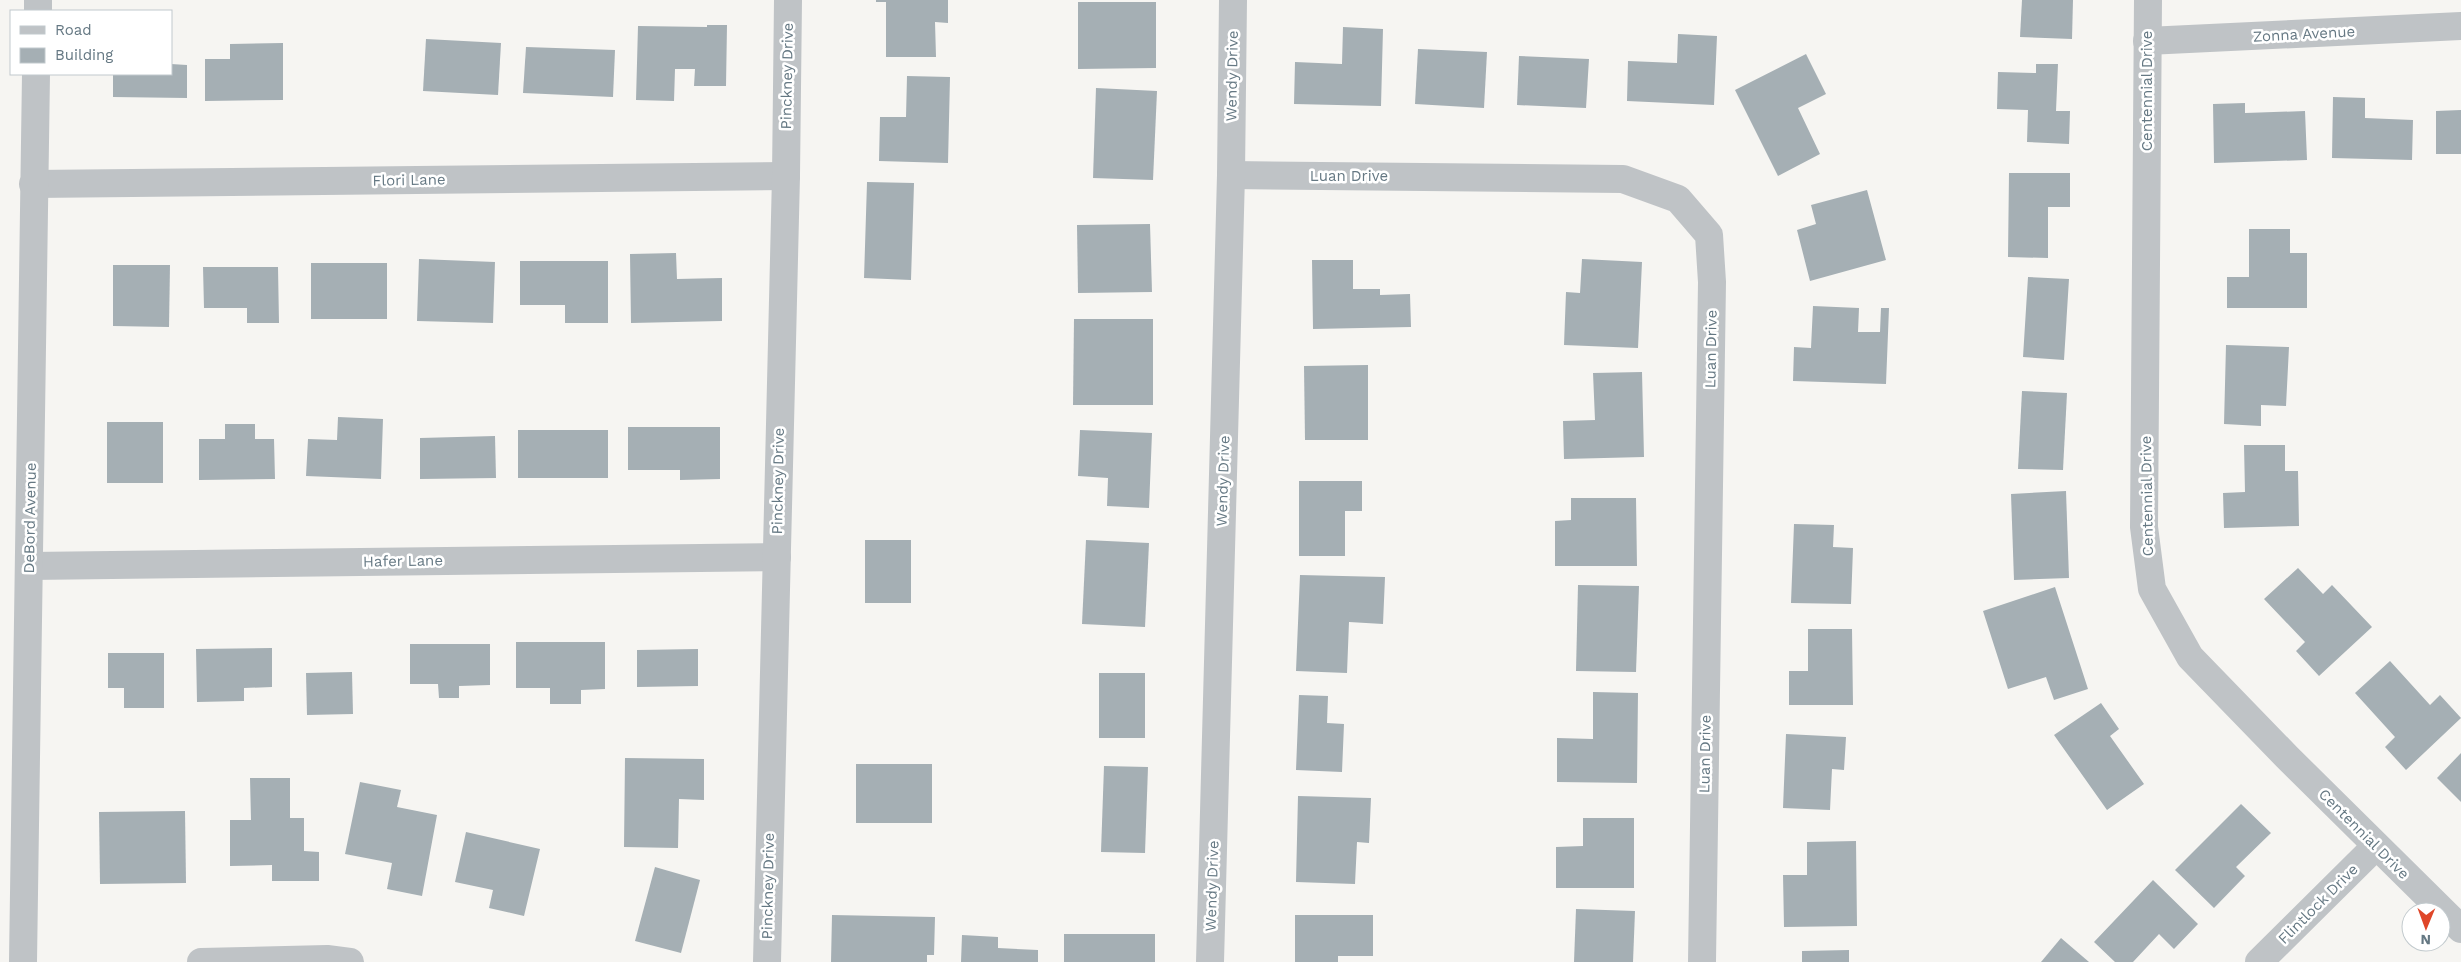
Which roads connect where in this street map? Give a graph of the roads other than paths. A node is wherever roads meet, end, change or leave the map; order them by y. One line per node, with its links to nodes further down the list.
1 (788, 0): 8 (street, Pinckney Drive)
2 (1232, 0): 7 (street, Wendy Drive)
3 (2148, 0): 5 (street, Centennial Drive)
4 (2461, 26): 5 (street, Zonna Avenue)
5 (2147, 42): 12 (street, Centennial Drive)
6 (36, 75): 9 (street, DeBord Avenue)
7 (1231, 175): 18 (street, Wendy Drive); 19 (street, Luan Drive)
8 (786, 176): 9 (street, Flori Lane); 10 (street, Pinckney Drive)
9 (33, 184): 11 (street, DeBord Avenue)
10 (777, 557): 11 (street, Hafer Lane); 17 (street, Pinckney Drive)
11 (30, 566): 14 (street, DeBord Avenue)
12 (2376, 846): 13 (street, Centennial Drive); 20 (street, Flintlock Drive)
13 (2461, 929)
14 (23, 962)
15 (201, 962): 16 (street)
16 (350, 962)
17 (767, 962)
18 (1210, 962)
19 (1702, 962)
20 (2259, 962)

